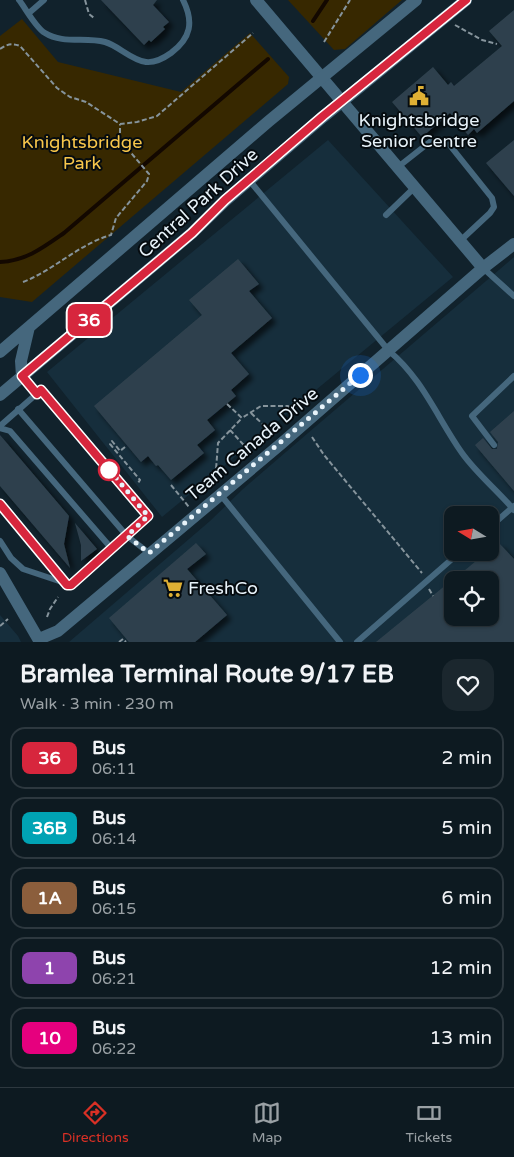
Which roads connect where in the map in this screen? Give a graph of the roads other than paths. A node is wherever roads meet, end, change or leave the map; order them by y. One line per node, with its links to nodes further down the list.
1 (19, 0): 7 (lane)
2 (44, 0): 7 (lane)
3 (183, 0): 7 (lane)
4 (256, 0): 8 (street)
5 (416, 0): 8 (street, Central Park Drive)
6 (466, 0): 9 (street, Central Park Drive)
7 (29, 13)
8 (322, 77): 9 (street); 18 (street, Central Park Drive)
9 (342, 101): 10 (street); 11 (street, Central Park Drive)
10 (398, 167): 12 (street); 14 (lane)
11 (249, 180): 19 (lane); 21 (street, Central Park Drive)
12 (415, 187): 13 (lane); 14 (street)
13 (386, 215)
14 (460, 241): 16 (street)
15 (514, 244): 16 (street, Team Canada Drive)
16 (483, 268): 17 (lane); 19 (street, Team Canada Drive)
17 (514, 296)
18 (28, 327): 20 (street, Central Park Drive); 21 (street)
19 (389, 351): 28 (street, Team Canada Drive); 30 (lane)
20 (0, 352)
21 (22, 376): 23 (lane); 24 (street, Central Park Drive)
22 (514, 376): 27 (lane)
23 (37, 394): 25 (lane); 32 (lane)
24 (0, 395)
25 (18, 409): 26 (lane); 32 (lane)
26 (0, 427): 34 (lane)
27 (494, 445)
28 (217, 497): 35 (street, Team Canada Drive); 40 (lane)
29 (0, 504): 38 (lane)
30 (513, 508): 31 (lane)
31 (499, 520)
32 (127, 536): 34 (lane); 35 (lane)
33 (0, 541): 38 (lane)
34 (112, 549): 38 (lane)
35 (149, 553): 39 (street, Team Canada Drive)
36 (450, 561): 41 (lane)
37 (0, 573): 39 (street)
38 (67, 585)
39 (40, 641)
40 (340, 642)
41 (357, 642)

